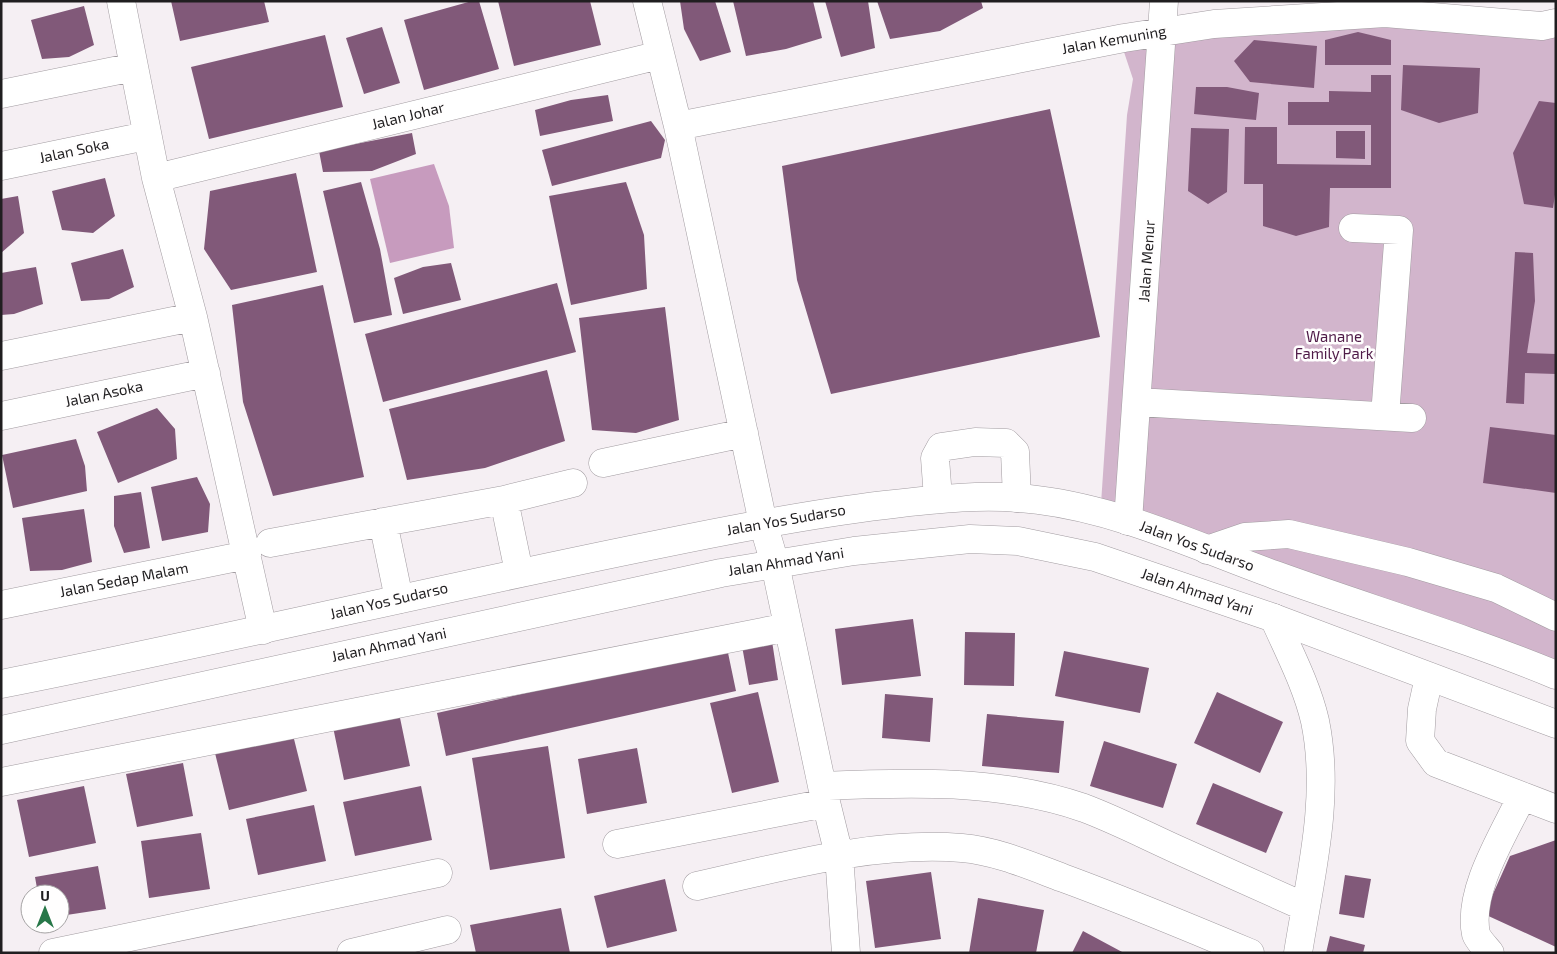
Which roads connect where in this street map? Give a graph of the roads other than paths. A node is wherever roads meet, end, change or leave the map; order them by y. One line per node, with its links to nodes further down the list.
1 (121, 1): 7 (main road)
2 (648, 1): 6 (main road)
3 (1164, 1): 5 (main road, Jalan Menur)
4 (1547, 17): 5 (main road, Jalan Kemuning)
5 (1162, 31): 9 (main road, Jalan Kemuning); 17 (main road, Jalan Menur)
6 (660, 55): 9 (main road); 12 (main road, Jalan Johar)
7 (134, 67): 8 (main road); 10 (main road)
8 (1, 94)
9 (678, 126): 19 (main road)
10 (146, 136): 11 (main road, Jalan Soka); 12 (main road)
11 (1, 166)
12 (156, 178): 14 (main road)
13 (1354, 228): 17 (main road)
14 (193, 317): 15 (main road); 16 (main road)
15 (1, 356)
16 (206, 373): 18 (main road, Jalan Asoka); 28 (main road)
17 (1137, 402): 25 (main road, Jalan Menur)
18 (1, 416)
19 (744, 433): 20 (main road); 27 (main road)
20 (603, 463)
21 (573, 483): 24 (main road, Jalan Sedap Malam)
22 (938, 498): 23 (main road, Jalan Yos Sudarso); 23 (main road); 27 (main road, Jalan Yos Sudarso)
23 (1017, 498): 25 (main road, Jalan Yos Sudarso)
24 (504, 500): 26 (main road, Jalan Sedap Malam); 31 (main road)
25 (1128, 521): 29 (main road, Jalan Yos Sudarso)
26 (383, 522): 28 (main road, Jalan Sedap Malam); 32 (main road)
27 (763, 523): 30 (main road); 31 (main road, Jalan Yos Sudarso)
28 (258, 549): 33 (main road, Jalan Sedap Malam); 37 (main road)
29 (1207, 550): 34 (main road); 38 (main road, Jalan Yos Sudarso)
30 (775, 564): 35 (main road, Jalan Ahmad Yani); 36 (main road); 42 (main road, Jalan Ahmad Yani)
31 (519, 572): 32 (main road, Jalan Yos Sudarso)
32 (399, 599): 37 (main road, Jalan Yos Sudarso)
33 (1, 605)
34 (1556, 617)
35 (1274, 618): 39 (main road, Jalan Ahmad Yani); 51 (main road)
36 (788, 627): 43 (main road); 44 (main road)
37 (263, 630): 40 (main road, Jalan Yos Sudarso)
38 (1556, 675)
39 (1429, 677): 41 (main road, Jalan Ahmad Yani); 45 (main road)
40 (1, 684)
41 (1556, 724)
42 (1, 730)
43 (1, 782)
44 (824, 794): 47 (main road); 48 (main road); 51 (main road)
45 (1522, 796): 46 (main road); 58 (main road)
46 (1556, 809)
47 (617, 844)
48 (839, 855): 50 (main road); 55 (main road); 56 (main road)
49 (438, 873): 53 (main road)
50 (696, 886)
51 (1305, 907): 57 (main road)
52 (447, 930): 54 (main road)
53 (54, 953)
54 (351, 953)
55 (846, 953)
56 (1250, 953)
57 (1298, 953)
58 (1490, 953)

